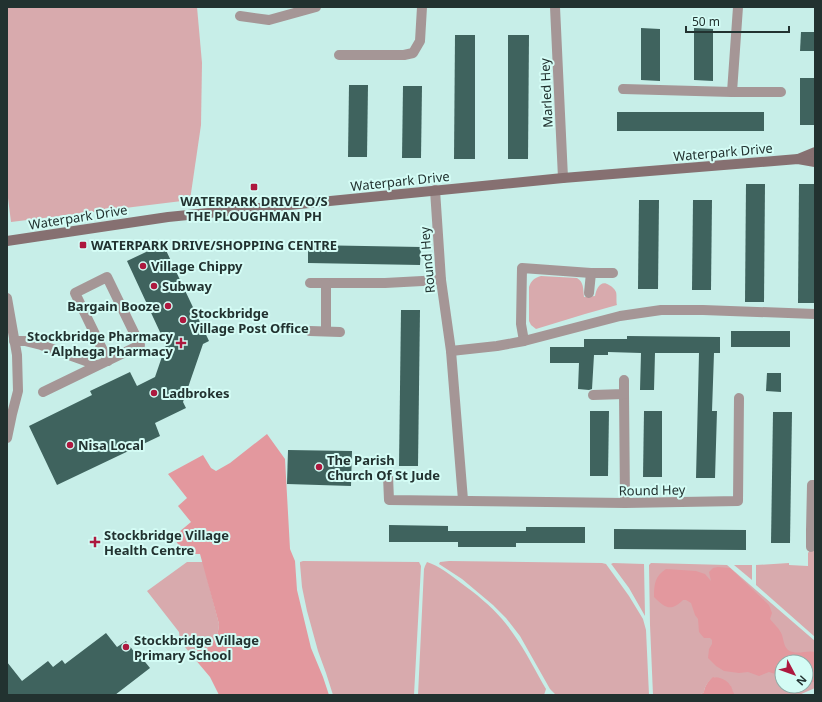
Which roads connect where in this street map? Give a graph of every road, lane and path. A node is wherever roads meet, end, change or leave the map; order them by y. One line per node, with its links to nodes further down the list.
1 (316, 7): 5 (street)
2 (422, 7): 6 (street)
3 (555, 7): 13 (street, Marled Hey)
4 (738, 7): 8 (street)
5 (240, 16)
6 (339, 55)
7 (623, 89): 8 (street)
8 (732, 92): 9 (street)
9 (781, 92)
10 (815, 152): 11 (street, Waterpark Drive)
11 (798, 159): 12 (street, Waterpark Drive); 13 (street, Waterpark Drive)
12 (815, 162)
13 (562, 178): 14 (street, Waterpark Drive)
14 (434, 190): 15 (street, Waterpark Drive); 18 (street, Round Hey)
15 (7, 241)
16 (591, 273): 17 (street); 21 (street); 29 (street)
17 (613, 274)
18 (441, 280): 20 (street); 30 (street, Round Hey)
19 (310, 283): 20 (street)
20 (326, 283): 26 (street)
21 (589, 293)
22 (7, 298): 24 (street)
23 (815, 314): 29 (street)
24 (9, 317): 28 (street)
25 (310, 331): 26 (street)
26 (326, 331): 27 (street)
27 (340, 332)
28 (14, 341): 32 (street); 38 (street)
29 (524, 341): 30 (street)
30 (451, 351): 41 (street, Round Hey)
31 (108, 360): 31 (street); 32 (street)
32 (97, 366): 34 (street)
33 (624, 380): 35 (street)
34 (43, 392)
35 (624, 394): 36 (street); 42 (street)
36 (593, 395)
37 (739, 398): 42 (street, Round Hey)
38 (7, 438)
39 (388, 476): 41 (street, Round Hey)
40 (815, 485): 43 (street)
41 (463, 500): 42 (street, Round Hey)
42 (625, 503)
43 (813, 531): 44 (street)
44 (811, 547)

